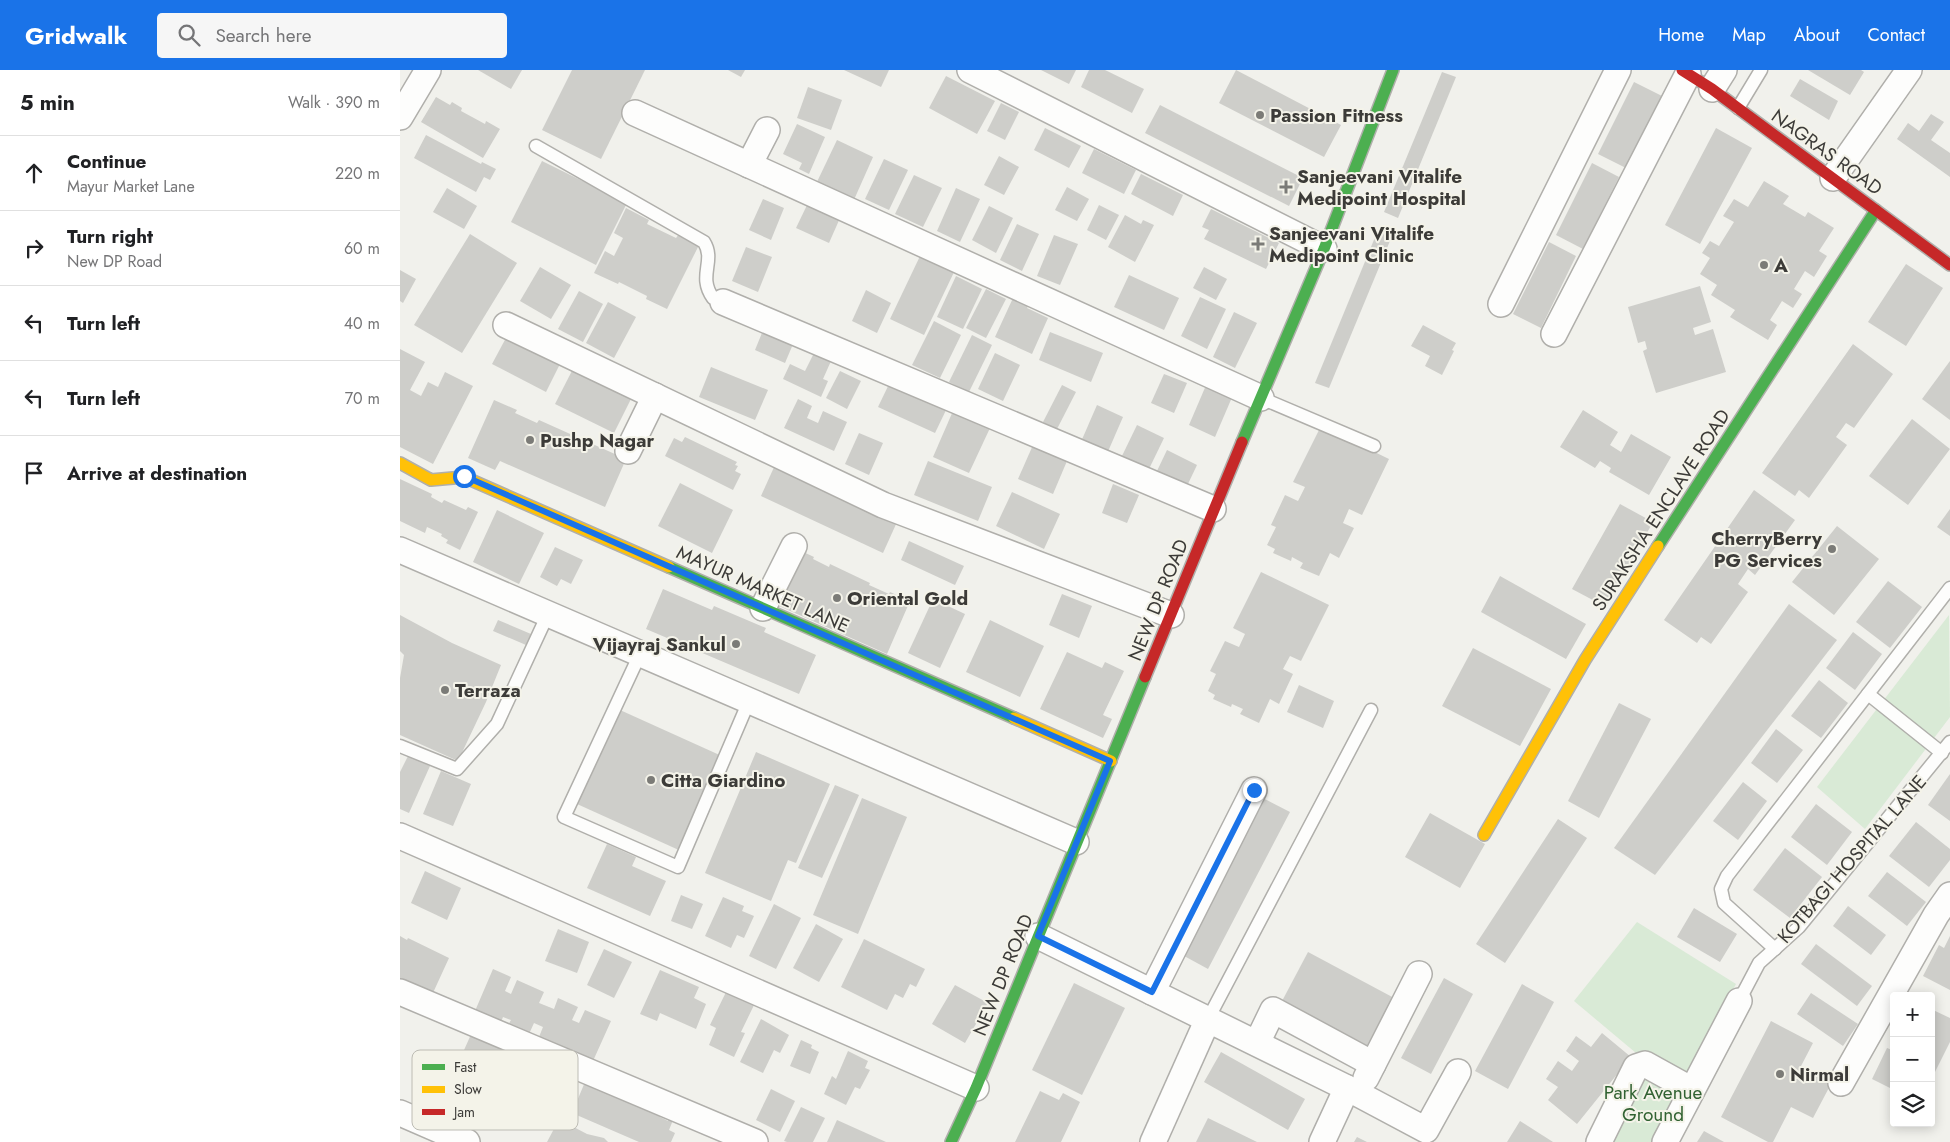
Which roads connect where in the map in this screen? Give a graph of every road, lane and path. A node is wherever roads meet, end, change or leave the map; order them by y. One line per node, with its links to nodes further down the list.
1 (428, 70): 10 (street)
2 (970, 70): 16 (street)
3 (1392, 70): 16 (street, NEW DP ROAD)
4 (1618, 70): 19 (street)
5 (1761, 70): 8 (lane)
6 (1909, 70): 14 (street)
7 (1705, 76): 8 (street, NAGRAS ROAD); 21 (street)
8 (1738, 108): 14 (street, NAGRAS ROAD)
9 (635, 113): 13 (street)
10 (400, 117)
11 (767, 130): 13 (street)
12 (536, 146): 18 (lane)
13 (749, 165): 23 (street)
14 (1833, 178): 15 (street, NAGRAS ROAD)
15 (1876, 210): 17 (street, NAGRAS ROAD); 43 (street, SURAKSHA ENCLAVE ROAD)
16 (1324, 249): 23 (street, NEW DP ROAD)
17 (1950, 265)
18 (723, 302): 27 (street)
19 (1501, 304)
20 (506, 325): 22 (street)
21 (1554, 334)
22 (655, 396): 25 (street); 33 (street)
23 (1261, 398): 24 (lane); 27 (street, NEW DP ROAD)
24 (1374, 446)
25 (628, 451)
26 (400, 463): 31 (street, MAYUR MARKET LANE)
27 (1213, 508): 33 (street, NEW DP ROAD)
28 (794, 546): 31 (street)
29 (400, 550): 32 (street)
30 (1950, 588): 35 (lane)
31 (763, 608): 41 (street, MAYUR MARKET LANE)
32 (548, 614): 34 (street); 39 (lane)
33 (1171, 615): 41 (street, NEW DP ROAD)
34 (640, 654): 36 (street); 36 (lane)
35 (1868, 694): 40 (lane); 48 (lane)
36 (749, 701): 45 (street)
37 (1371, 710): 53 (lane)
38 (1950, 742): 40 (lane, KOTBAGI HOSPITAL LANE)
39 (400, 746)
40 (1942, 753): 48 (lane, KOTBAGI HOSPITAL LANE)
41 (1110, 761): 45 (street, NEW DP ROAD)
42 (1254, 790): 51 (street)
43 (1484, 835)
44 (400, 836): 60 (street)
45 (1076, 842): 47 (street, NEW DP ROAD)
46 (1950, 896): 59 (street)
47 (1038, 936): 51 (street); 60 (street, NEW DP ROAD)
48 (1775, 949): 52 (lane, KOTBAGI HOSPITAL LANE)
49 (1419, 974): 56 (street)
50 (400, 992): 55 (street)
51 (1152, 992): 53 (street)
52 (1739, 1001): 62 (street)
53 (1208, 1019): 54 (street); 69 (street)
54 (1257, 1043): 56 (street); 61 (street)
55 (537, 1050)
56 (1373, 1064): 61 (street)
57 (578, 1067): 67 (street)
58 (1458, 1072): 61 (street)
59 (1841, 1083)
60 (976, 1088): 68 (street, NEW DP ROAD)
61 (1353, 1090): 70 (street)
62 (1692, 1090): 71 (street); 72 (street)
63 (400, 1113): 64 (street)
64 (412, 1118)
65 (439, 1130): 66 (street)
66 (467, 1142)
67 (755, 1142)
68 (951, 1142)
69 (1153, 1142)
70 (1322, 1142)
71 (1599, 1142)
72 (1665, 1142)

